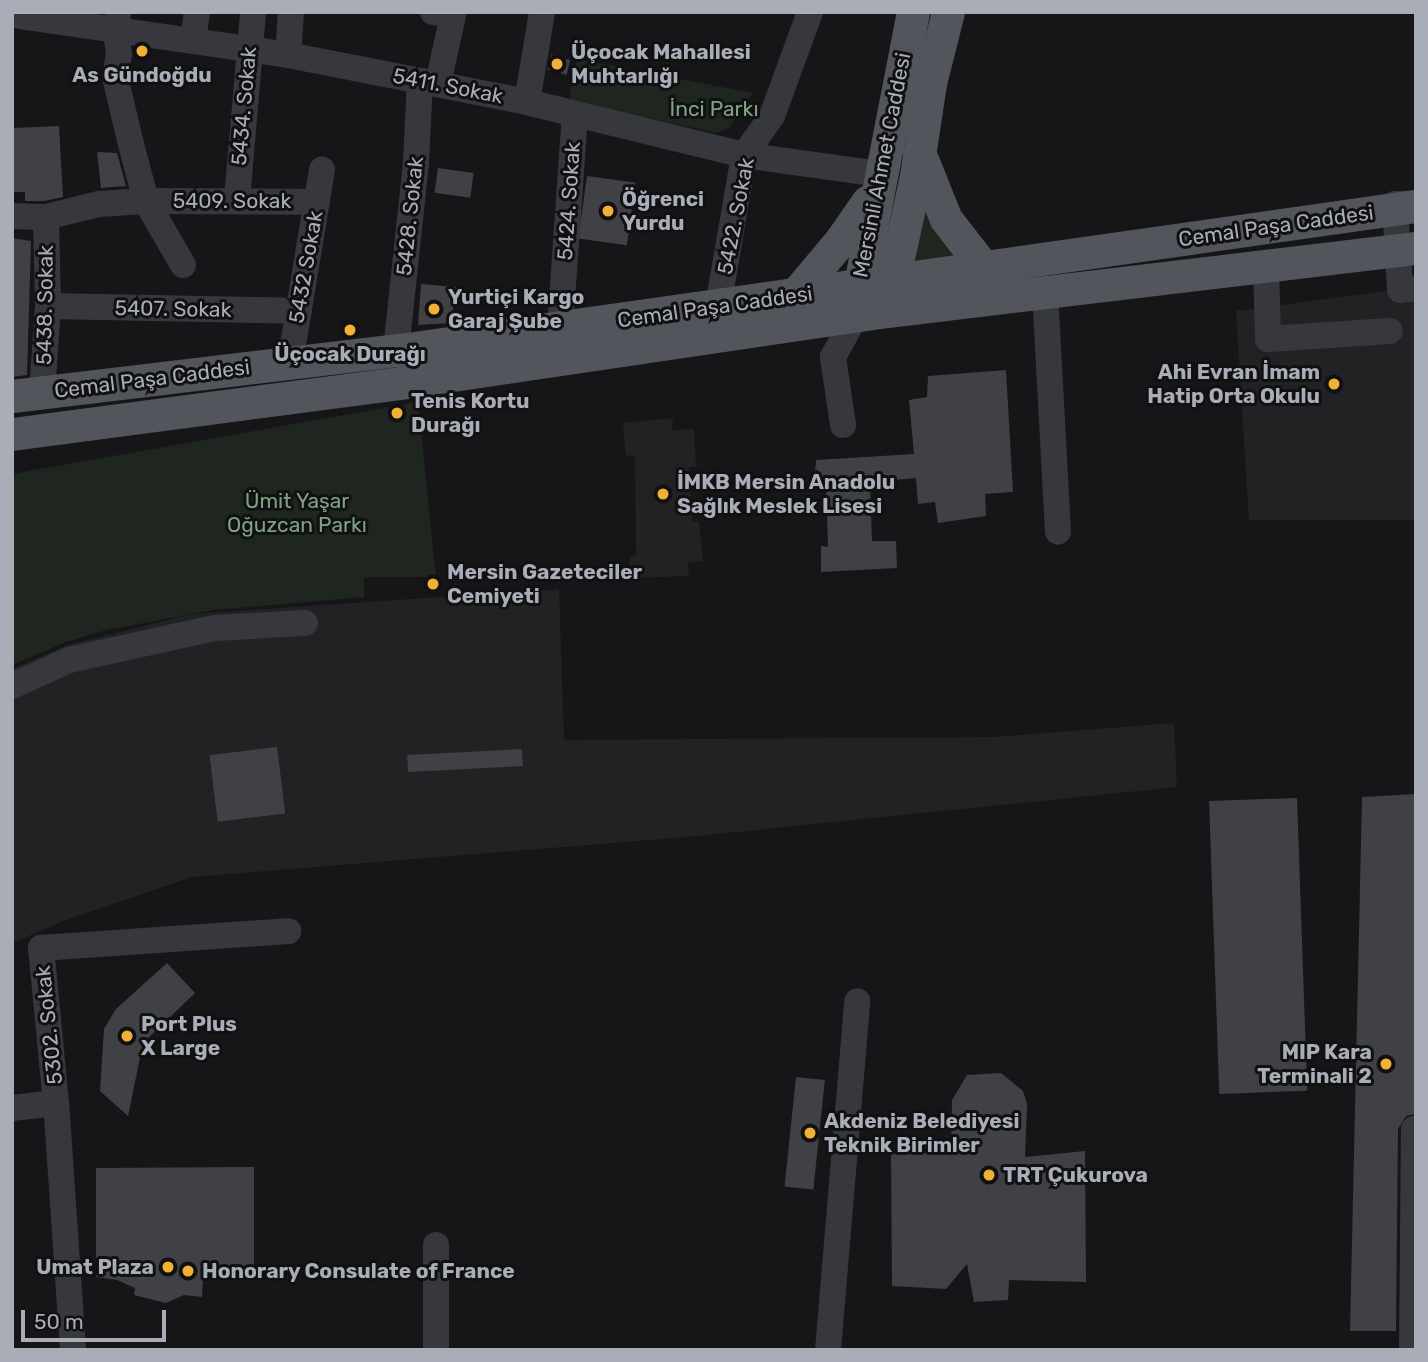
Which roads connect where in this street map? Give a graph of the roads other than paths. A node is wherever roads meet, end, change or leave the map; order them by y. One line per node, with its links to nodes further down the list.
1 (197, 12): 11 (street)
2 (253, 12): 12 (street, 5434. Sokak)
3 (291, 12): 13 (street)
4 (433, 12): 14 (street, 5428. Sokak)
5 (542, 12): 15 (street)
6 (810, 12): 18 (street, 5422. Sokak)
7 (913, 12): 20 (main road, Mersinli Ahmet Caddesi)
8 (948, 12): 17 (main road, Mersinli Ahmet Caddesi)
9 (12, 15): 10 (street, 5411. Sokak)
10 (117, 21): 11 (street, 5411. Sokak); 22 (street)
11 (193, 40): 12 (street, 5411. Sokak)
12 (248, 48): 13 (street, 5411. Sokak); 21 (street, 5434. Sokak)
13 (288, 55): 14 (street, 5411. Sokak)
14 (429, 82): 15 (street, 5411. Sokak); 41 (street, 5428. Sokak)
15 (527, 102): 16 (street, 5411. Sokak)
16 (575, 116): 18 (street, 5411. Sokak); 39 (street, 5424. Sokak)
17 (919, 152): 30 (main road); 34 (main road, Mersinli Ahmet Caddesi)
18 (744, 155): 20 (street, 5411. Sokak); 37 (street, 5422. Sokak)
19 (322, 170): 23 (street, 5432 Sokak)
20 (878, 181): 33 (main road); 35 (main road, Mersinli Ahmet Caddesi)
21 (237, 200): 22 (street, 5409. Sokak); 23 (street, 5409. Sokak)
22 (146, 201): 26 (street, 5409. Sokak); 28 (street, 5409. Sokak)
23 (317, 202): 38 (street, 5432 Sokak)
24 (1409, 205): 30 (main road, Cemal Paşa Caddesi); 31 (street)
25 (12, 216): 26 (street, 5409. Sokak)
26 (46, 217): 36 (street, 5438. Sokak)
27 (1416, 248): 29 (main road, Cemal Paşa Caddesi)
28 (183, 265)
29 (1266, 266): 32 (main road, Cemal Paşa Caddesi); 40 (street)
30 (984, 268): 34 (main road, Cemal Paşa Caddesi)
31 (1408, 289)
32 (1045, 292): 34 (main road, Cemal Paşa Caddesi); 46 (street)
33 (794, 296): 35 (main road, Cemal Paşa Caddesi); 37 (main road, Cemal Paşa Caddesi)
34 (889, 296): 35 (main road, Cemal Paşa Caddesi)
35 (856, 302): 44 (street); 45 (main road, Cemal Paşa Caddesi)
36 (48, 306): 38 (street, 5407. Sokak); 43 (street, 5438. Sokak)
37 (718, 306): 39 (main road, Cemal Paşa Caddesi)
38 (299, 311): 42 (street, 5432 Sokak)
39 (559, 328): 41 (main road, Cemal Paşa Caddesi)
40 (1390, 331)
41 (396, 350): 42 (main road, Cemal Paşa Caddesi)
42 (290, 363): 43 (main road, Cemal Paşa Caddesi)
43 (27, 394)
44 (843, 425)
45 (12, 434)
46 (1058, 532)
47 (305, 623): 48 (street)
48 (12, 686)
49 (288, 930): 51 (street, 5302. Sokak)
50 (857, 1001): 57 (street)
51 (57, 1103): 52 (street); 55 (street, 5302. Sokak)
52 (12, 1108)
53 (1414, 1129): 58 (street)
54 (436, 1245): 56 (street)
55 (73, 1350)
56 (436, 1350)
57 (828, 1350)
58 (1412, 1350)

